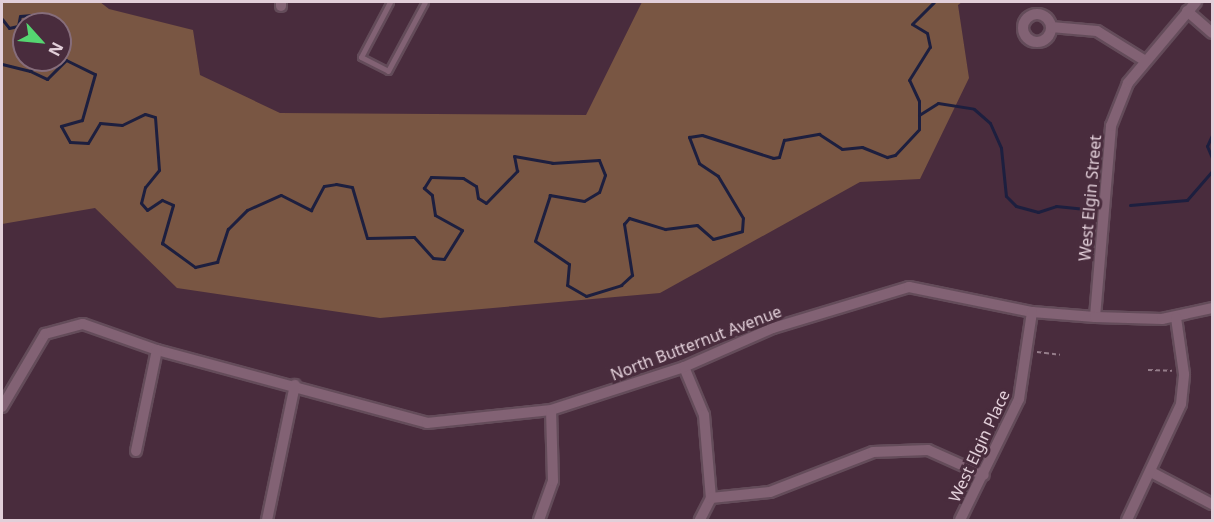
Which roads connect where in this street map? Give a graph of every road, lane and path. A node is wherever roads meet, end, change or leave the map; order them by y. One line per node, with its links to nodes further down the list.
1 (390, 2): 2 (lane)
2 (425, 2)
3 (1196, 2): 4 (street, West Elgin Street)
4 (1187, 11): 6 (street); 7 (street, West Elgin Street)
5 (1051, 27): 7 (street)
6 (1212, 33)
7 (1144, 60): 10 (street, West Elgin Street)
8 (1212, 308): 11 (street, North Butternut Avenue)
9 (1032, 312): 10 (street, North Butternut Avenue); 13 (street, West Elgin Place); 15 (street, North Butternut Avenue)
10 (1095, 317): 11 (street, North Butternut Avenue)
11 (1176, 318): 17 (street)
12 (157, 350): 18 (street, North Butternut Avenue); 19 (street, North Butternut Avenue); 21 (street)
13 (1028, 351): 14 (path); 23 (street, West Elgin Place)
14 (1060, 355)
15 (684, 367): 20 (street, North Butternut Avenue); 24 (street)
16 (1148, 370): 17 (path)
17 (1184, 371): 22 (street)
18 (295, 385): 20 (street, North Butternut Avenue); 26 (street)
19 (2, 407)
20 (551, 410): 27 (street)
21 (136, 451)
22 (1151, 472): 25 (street); 30 (street)
23 (984, 475): 24 (street); 29 (street, West Elgin Place)
24 (711, 498): 28 (street)
25 (1212, 504)
26 (267, 520)
27 (539, 520)
28 (700, 520)
29 (960, 520)
30 (1127, 520)

